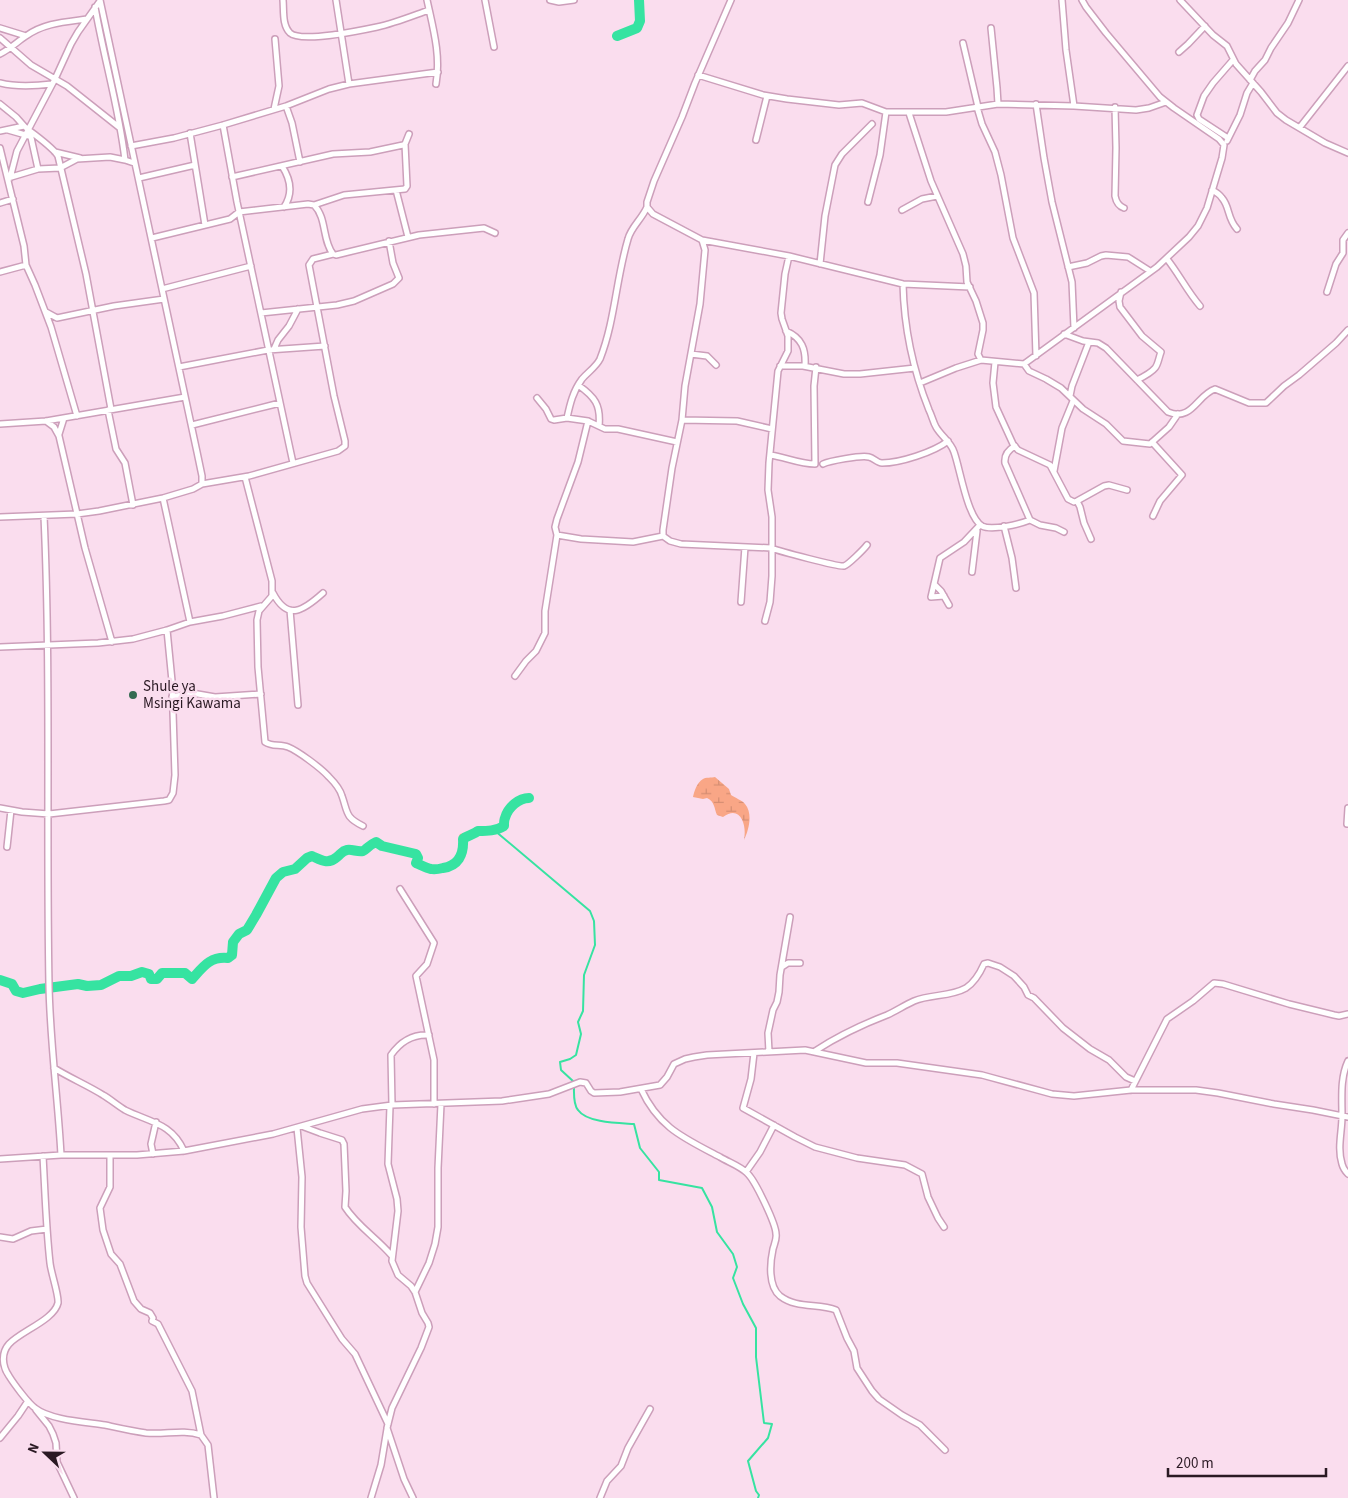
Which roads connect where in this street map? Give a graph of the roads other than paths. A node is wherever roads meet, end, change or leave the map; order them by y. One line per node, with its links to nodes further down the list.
1 (100, 0): 13 (street); 62 (street)
2 (283, 0): 19 (street)
3 (336, 0): 19 (street)
4 (427, 0): 14 (street)
5 (485, 0): 24 (street)
6 (550, 0): 7 (street)
7 (574, 0)
8 (731, 0): 31 (street)
9 (1062, 0): 43 (street)
10 (1082, 0): 38 (street)
11 (1180, 0): 16 (street)
12 (1298, 1): 33 (street)
13 (96, 8): 15 (street); 52 (street)
14 (429, 10): 19 (street); 30 (street)
15 (87, 19): 20 (street); 32 (street)
16 (1204, 26): 26 (street); 28 (street)
17 (0, 28): 20 (street)
18 (991, 28): 40 (street)
19 (341, 33): 35 (street)
20 (26, 36): 25 (street)
21 (0, 38): 25 (street)
22 (275, 39): 46 (street)
23 (963, 43): 44 (street)
24 (494, 46)
25 (12, 48): 27 (street); 32 (street)
26 (1179, 52)
27 (0, 54)
28 (1233, 60): 33 (street); 58 (street)
29 (1348, 66): 51 (street)
30 (438, 72): 35 (street); 36 (street)
31 (698, 75): 37 (street); 87 (street)
32 (53, 81): 34 (street); 52 (street); 55 (street)
33 (1252, 81): 51 (street); 58 (street)
34 (0, 83)
35 (349, 84): 42 (street)
36 (436, 84)
37 (767, 96): 47 (street); 59 (street)
38 (1166, 102): 45 (street); 61 (street)
39 (0, 104): 55 (street)
40 (998, 104): 41 (street); 44 (street)
41 (1036, 104): 43 (street); 107 (street)
42 (286, 106): 46 (street); 69 (street)
43 (1074, 106): 45 (street)
44 (977, 107): 48 (street); 133 (street)
45 (1115, 108): 88 (street)
46 (274, 109): 50 (street)
47 (886, 112): 48 (street); 83 (street)
48 (909, 113): 81 (street)
49 (872, 124): 104 (street)
50 (223, 125): 56 (street); 76 (street)
51 (1300, 127): 65 (street)
52 (120, 128): 68 (street)
53 (7, 130): 54 (street); 55 (street); 55 (street)
54 (0, 132)
55 (28, 132): 64 (street); 66 (street); 75 (street)
56 (190, 133): 62 (street); 72 (street)
57 (409, 134): 60 (street)
58 (1228, 138): 61 (street)
59 (756, 140)
60 (405, 144): 69 (street); 79 (street)
61 (1224, 145): 80 (street)
62 (131, 146): 70 (street)
63 (0, 148): 71 (street)
64 (56, 152): 67 (street); 74 (street)
65 (1348, 153)
66 (16, 155): 71 (street); 77 (street)
67 (83, 159): 68 (street); 74 (street)
68 (126, 160): 70 (street)
69 (300, 162): 73 (street)
70 (134, 163): 78 (street)
71 (4, 165): 77 (street)
72 (195, 165): 78 (street); 92 (street)
73 (282, 166): 76 (street); 86 (street)
74 (60, 168): 75 (street); 119 (street)
75 (38, 169): 77 (street)
76 (232, 177): 90 (street)
77 (9, 178): 82 (street)
78 (138, 178): 98 (street)
79 (396, 190): 85 (street); 97 (street)
80 (1212, 190): 94 (street); 103 (street)
81 (937, 196): 89 (street); 111 (street)
82 (13, 199): 84 (street); 105 (street)
83 (868, 202)
84 (0, 203)
85 (314, 205): 86 (street); 101 (street)
86 (284, 207): 90 (street)
87 (647, 207): 99 (street); 145 (street)
88 (1124, 208)
89 (902, 210)
90 (239, 212): 91 (street); 93 (street)
91 (230, 219): 92 (street); 93 (street)
92 (205, 225): 98 (street)
93 (242, 225): 106 (street)
94 (1236, 228)
95 (494, 233): 97 (street)
96 (1348, 233): 114 (street)
97 (408, 237): 100 (street)
98 (152, 238): 112 (street)
99 (702, 240): 102 (street); 132 (street)
100 (388, 241): 101 (street); 117 (street)
101 (333, 254): 117 (street)
102 (789, 256): 104 (street); 126 (street)
103 (1167, 259): 108 (street); 116 (street)
104 (820, 264): 110 (street)
105 (26, 265): 109 (street); 120 (street)
106 (252, 266): 112 (street); 121 (street)
107 (1068, 267): 108 (street); 124 (street)
108 (1150, 271): 113 (street)
109 (0, 272)
110 (903, 284): 111 (street); 142 (street)
111 (970, 287): 134 (street)
112 (162, 289): 115 (street)
113 (1122, 292): 124 (street); 143 (street)
114 (1327, 292)
115 (164, 299): 119 (street); 140 (street)
116 (1200, 306)
117 (316, 307): 118 (street); 129 (street)
118 (298, 309): 121 (street); 130 (street)
119 (93, 311): 122 (street); 150 (street)
120 (46, 312): 122 (street); 123 (street)
121 (261, 313): 131 (street)
122 (57, 318): 123 (street)
123 (51, 327): 152 (street)
124 (1074, 328): 127 (street)
125 (1348, 330): 151 (street)
126 (786, 331): 138 (street); 139 (street)
127 (1064, 334): 128 (street); 133 (street)
128 (1088, 342): 143 (street); 148 (street)
129 (324, 346): 130 (street); 168 (street)
130 (274, 349): 131 (street)
131 (268, 350): 140 (street); 149 (street)
132 (691, 354): 137 (street); 155 (street)
133 (1036, 356): 136 (street)
134 (981, 360): 135 (street); 144 (street)
135 (995, 362): 136 (street); 166 (street)
136 (1024, 364): 148 (street)
137 (716, 365)
138 (780, 366): 139 (street); 161 (street)
139 (805, 366): 141 (street)
140 (179, 367): 146 (street)
141 (816, 368): 142 (street); 167 (street)
142 (915, 368): 144 (street)
143 (1137, 380): 151 (street)
144 (920, 383): 163 (street)
145 (578, 385): 154 (street); 160 (street)
146 (185, 397): 150 (street); 159 (street)
147 (537, 398): 154 (street)
148 (1072, 398): 165 (street); 170 (street)
149 (280, 403): 159 (street); 168 (street)
150 (109, 410): 152 (street); 176 (street)
151 (1178, 414): 165 (street)
152 (77, 416): 153 (street)
153 (64, 418): 156 (street); 162 (street)
154 (567, 418): 157 (street)
155 (682, 420): 161 (street); 164 (street)
156 (46, 421): 158 (street); 162 (street)
157 (588, 421): 160 (street); 186 (street)
158 (0, 424)
159 (192, 425): 172 (street)
160 (599, 426): 164 (street)
161 (772, 429): 167 (street)
162 (59, 436): 177 (street)
163 (948, 441): 169 (street); 182 (street)
164 (677, 442): 187 (street)
165 (1152, 442): 179 (street)
166 (1014, 446): 170 (street); 181 (street)
167 (770, 455): 191 (street)
168 (293, 463): 171 (street)
169 (823, 464)
170 (1054, 472): 175 (street)
171 (245, 477): 172 (street); 195 (street)
172 (202, 484): 174 (street)
173 (1127, 490): 175 (street)
174 (163, 498): 176 (street); 203 (street)
175 (1077, 501): 188 (street)
176 (133, 505): 177 (street)
177 (77, 514): 178 (street); 205 (street)
178 (44, 516): 180 (street); 206 (street)
179 (1153, 516)
180 (0, 517)
181 (1030, 520): 183 (street); 185 (street)
182 (980, 525): 183 (street); 184 (street)
183 (1004, 526): 194 (street)
184 (977, 530): 192 (street); 193 (street)
185 (1064, 532)
186 (556, 535): 187 (street); 208 (street)
187 (663, 536): 190 (street)
188 (1091, 539)
189 (867, 545): 191 (street)
190 (745, 547): 191 (street); 198 (street)
191 (771, 548): 202 (street)
192 (972, 572)
193 (934, 584): 197 (street); 197 (street)
194 (1016, 588)
195 (273, 592): 200 (street); 201 (street)
196 (324, 593): 201 (street)
197 (944, 596): 199 (street)
198 (741, 602)
199 (949, 605)
200 (262, 606): 203 (street); 209 (street)
201 (290, 610): 211 (street)
202 (765, 621)
203 (190, 622): 204 (street)
204 (168, 630): 205 (street); 210 (street)
205 (112, 642): 206 (street)
206 (47, 644): 207 (street); 215 (street)
207 (0, 647)
208 (515, 676)
209 (261, 694): 210 (street); 217 (street)
210 (172, 697): 215 (street)
211 (298, 705)
212 (0, 808): 214 (street)
213 (1348, 808): 216 (street)
214 (10, 810): 215 (street); 218 (street)
215 (49, 814): 229 (street)
216 (1346, 824)
217 (363, 826)
218 (7, 847)
219 (400, 889): 224 (street)
220 (790, 917): 222 (street)
221 (800, 963): 222 (street)
222 (782, 967): 227 (street)
223 (1348, 1014): 230 (street)
224 (429, 1036): 233 (street); 235 (street)
225 (815, 1051): 227 (street); 230 (street); 232 (street)
226 (754, 1052): 227 (street); 231 (street); 238 (street)
227 (769, 1052)
228 (1348, 1061): 236 (street)
229 (54, 1068): 237 (street); 243 (street)
230 (1135, 1081): 232 (street)
231 (641, 1089): 234 (street); 247 (street)
232 (1131, 1090): 236 (street)
233 (434, 1104): 234 (street); 235 (street)
234 (441, 1104): 253 (street)
235 (391, 1106): 239 (street); 252 (street)
236 (1345, 1117): 248 (street)
237 (156, 1122): 241 (street); 242 (street)
238 (774, 1125): 247 (street); 249 (street)
239 (304, 1126): 240 (street); 252 (street)
240 (297, 1128): 241 (street); 257 (street)
241 (184, 1151): 242 (street)
242 (153, 1154): 245 (street)
243 (61, 1155): 244 (street); 245 (street)
244 (44, 1156): 246 (street); 250 (street)
245 (110, 1156): 258 (street)
246 (0, 1159)
247 (746, 1172): 260 (street)
248 (1348, 1174)
249 (944, 1226)
250 (47, 1229): 251 (street); 254 (street)
251 (0, 1237)
252 (392, 1256): 253 (street)
253 (415, 1292): 257 (street)
254 (28, 1401): 255 (street); 259 (street)
255 (34, 1408): 258 (street); 261 (street)
256 (650, 1409): 265 (street)
257 (388, 1426): 263 (street); 264 (street)
258 (201, 1435): 262 (street)
259 (0, 1438)
260 (945, 1450)
261 (74, 1498)
262 (214, 1498)
263 (371, 1498)
264 (413, 1498)
265 (600, 1498)

